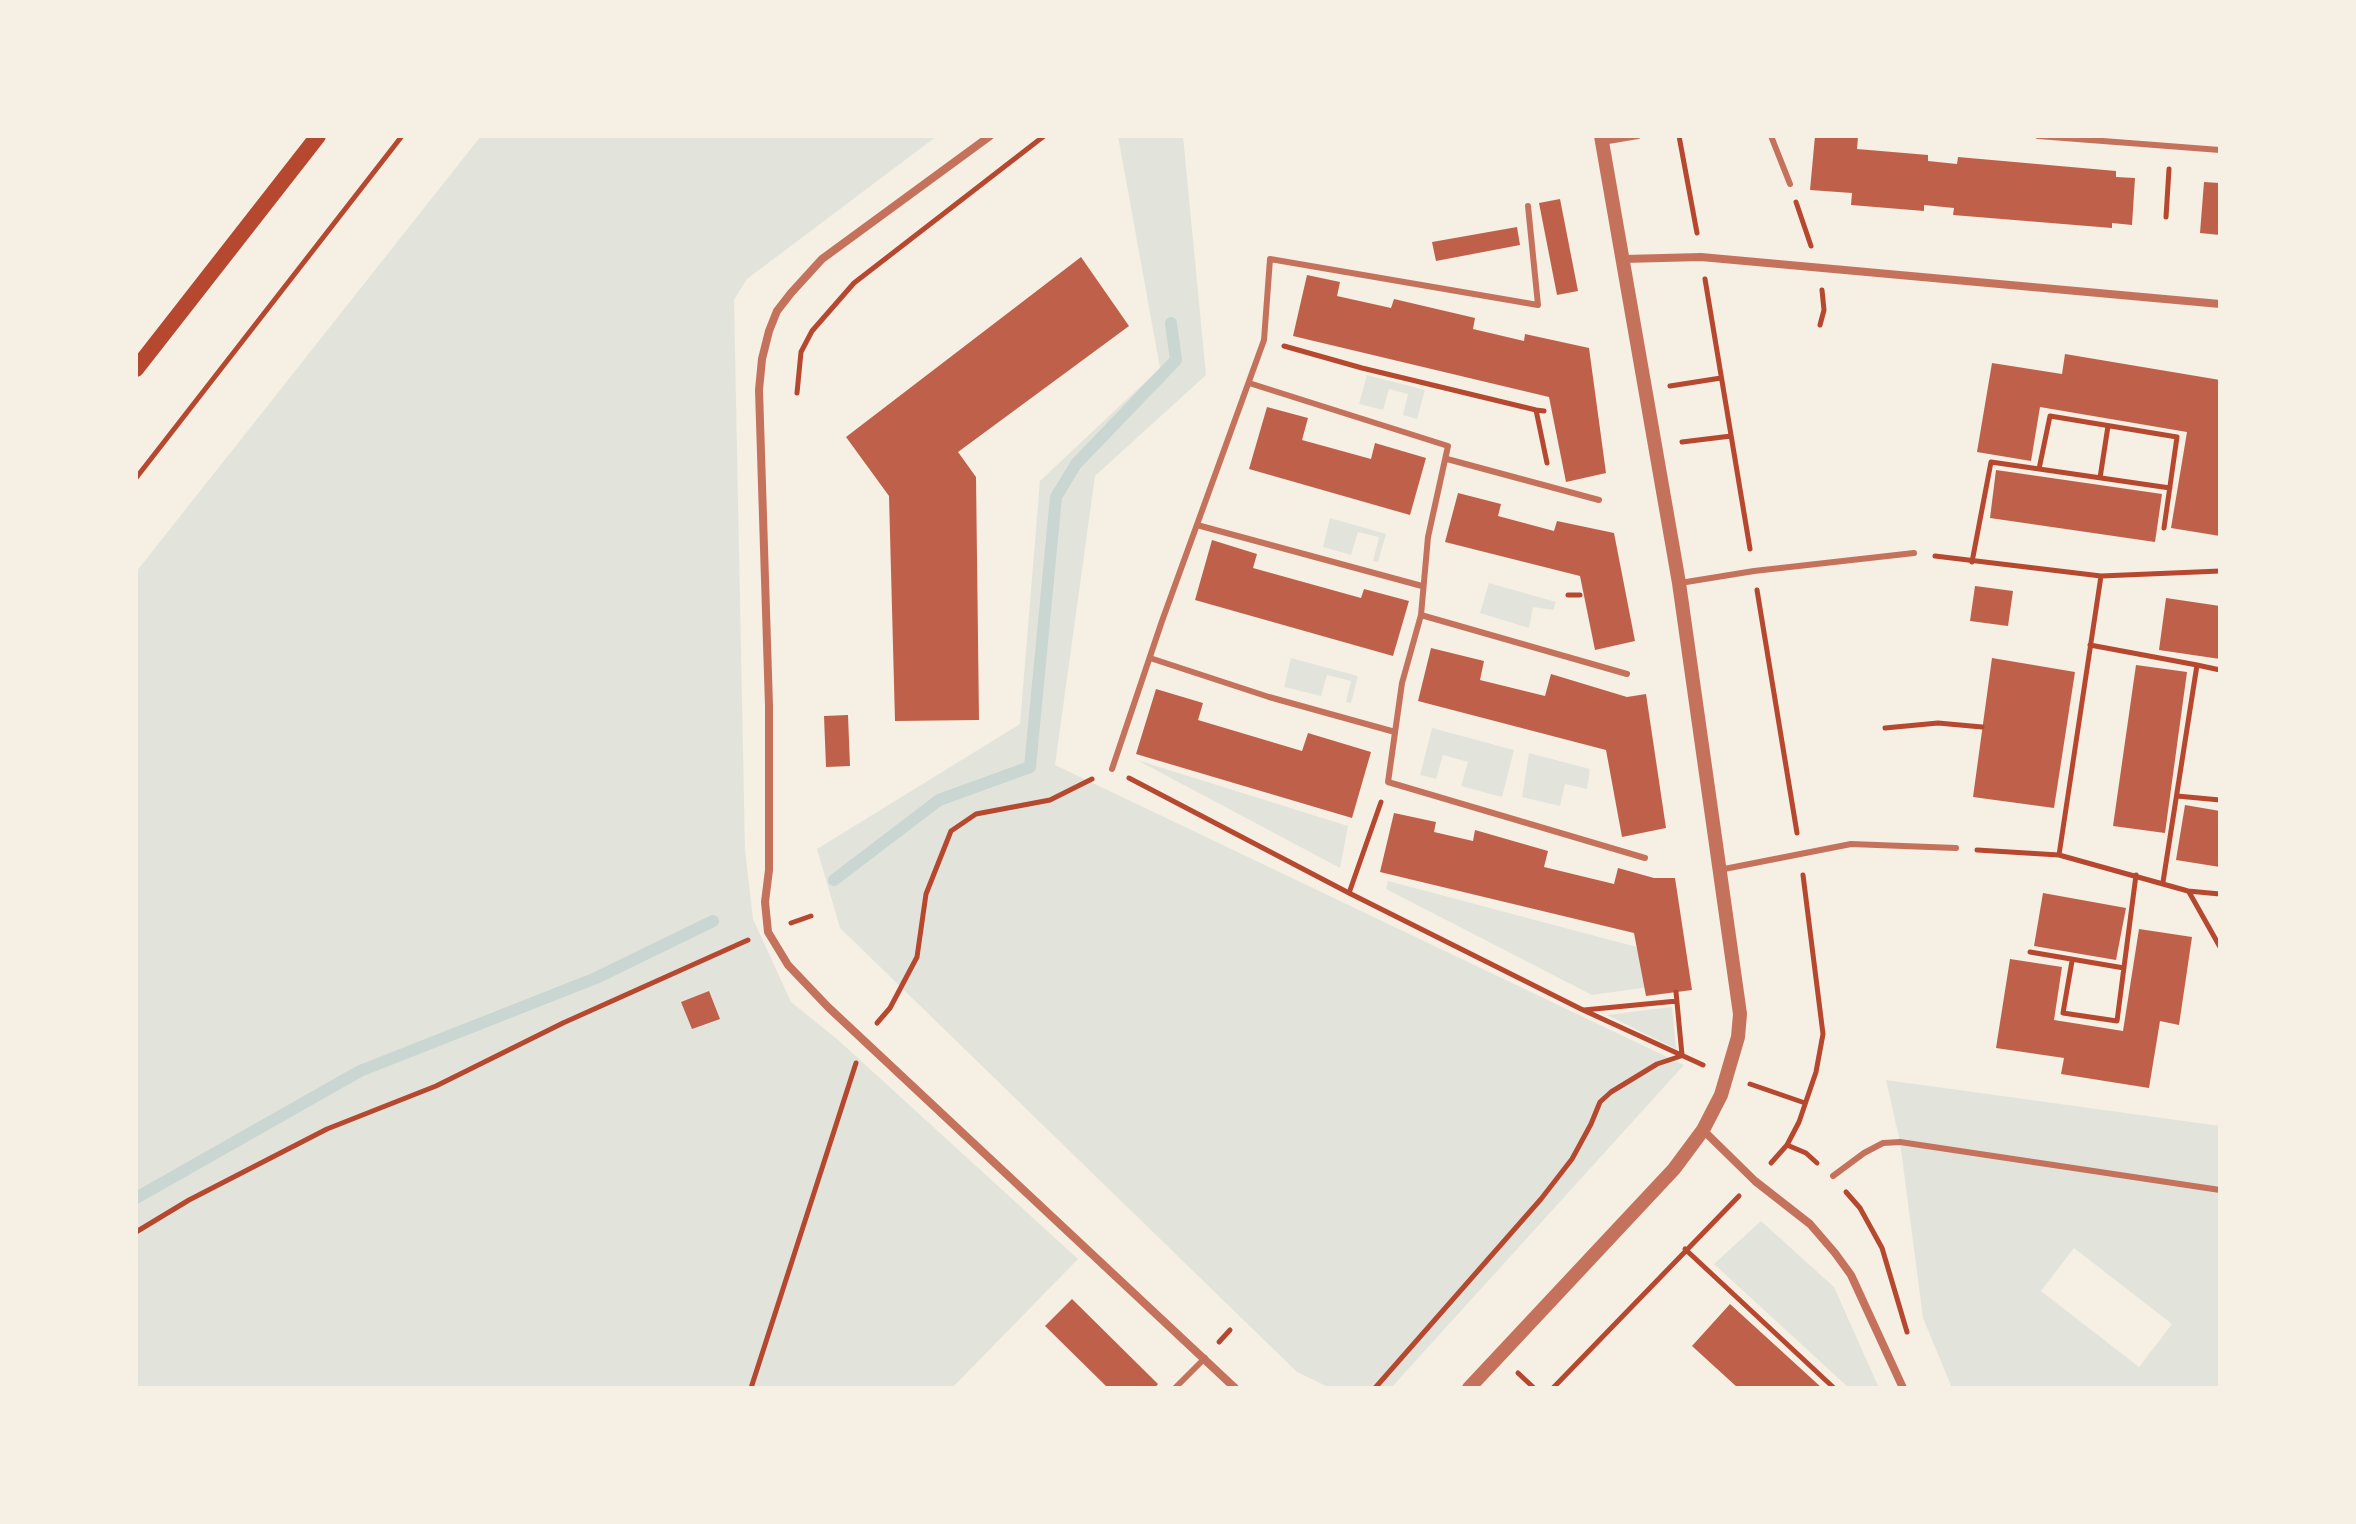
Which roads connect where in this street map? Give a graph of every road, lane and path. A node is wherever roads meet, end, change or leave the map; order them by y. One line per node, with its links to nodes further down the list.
1 (318, 136): 17 (main road)
2 (402, 136): 29 (path)
3 (990, 136): 68 (street)
4 (1044, 136): 21 (path)
5 (1638, 136): 8 (lane)
6 (1771, 136): 11 (lane)
7 (2038, 136): 9 (lane)
8 (1602, 139): 14 (street)
9 (2171, 146): 10 (lane); 13 (path)
10 (2220, 150)
11 (1790, 184)
12 (1528, 206): 16 (lane)
13 (2166, 217)
14 (1624, 259): 15 (street); 40 (street)
15 (2220, 304)
16 (1264, 340): 19 (lane); 22 (path)
17 (136, 369)
18 (1721, 378): 20 (path)
19 (1249, 383): 27 (lane); 34 (lane)
20 (1665, 386)
21 (797, 393)
22 (1536, 410): 23 (path); 31 (path)
23 (1544, 411)
24 (2108, 426): 28 (path); 30 (path); 32 (path)
25 (1731, 436): 26 (path)
26 (1673, 444)
27 (1447, 459): 31 (lane); 41 (lane)
28 (2039, 469): 30 (path); 37 (path)
29 (136, 478)
30 (2100, 478): 32 (path)
31 (1550, 485): 33 (lane)
32 (2170, 488): 35 (path)
33 (1599, 500)
34 (1197, 525): 41 (lane); 46 (lane)
35 (2164, 528)
36 (1914, 553): 37 (path); 40 (lane)
37 (1972, 562): 39 (path)
38 (2220, 571): 39 (path)
39 (2101, 576): 45 (path)
40 (1679, 583): 61 (street)
41 (1422, 586): 44 (lane)
42 (1568, 595): 43 (path)
43 (1580, 595)
44 (1421, 615): 49 (lane); 52 (lane)
45 (2090, 645): 47 (path); 59 (path)
46 (1150, 658): 52 (lane); 53 (lane)
47 (2197, 665): 48 (path); 56 (path)
48 (2220, 670)
49 (1627, 674)
50 (1982, 727): 51 (path)
51 (1885, 728)
52 (1395, 732): 54 (lane)
53 (1112, 769): 65 (path)
54 (1388, 782): 60 (lane); 65 (path)
55 (1072, 789): 76 (path)
56 (2177, 796): 57 (path); 63 (path)
57 (2220, 800)
58 (1956, 848): 59 (path); 61 (lane)
59 (2059, 855): 62 (path)
60 (1645, 858)
61 (1719, 870): 81 (street)
62 (2136, 875): 63 (path); 72 (path)
63 (2163, 882): 64 (path)
64 (2188, 891): 66 (path); 69 (path)
65 (1349, 893): 75 (path)
66 (2220, 894)
67 (811, 916): 68 (path)
68 (768, 932): 76 (street); 85 (path)
69 (2220, 947)
70 (2030, 952): 71 (path)
71 (2072, 961): 72 (path); 72 (path)
72 (2124, 968)
73 (1676, 992): 74 (path)
74 (1677, 1001): 75 (path); 77 (path)
75 (1583, 1010): 77 (path)
76 (863, 1040): 88 (street); 90 (path)
77 (1682, 1056): 78 (path); 93 (path)
78 (1711, 1069)
79 (1749, 1084): 80 (path)
80 (1805, 1103)
81 (1703, 1130): 94 (street); 97 (street)
82 (1787, 1145): 83 (path)
83 (1833, 1176): 84 (lane); 87 (path)
84 (2220, 1190)
85 (136, 1232)
86 (1685, 1249): 96 (path)
87 (1913, 1346)
88 (1205, 1358): 91 (lane); 92 (street)
89 (1517, 1372): 95 (path)
90 (751, 1388)
91 (1175, 1388)
92 (1235, 1388)
93 (1375, 1388)
94 (1469, 1388)
95 (1534, 1388)
96 (1834, 1388)
97 (1903, 1388)

